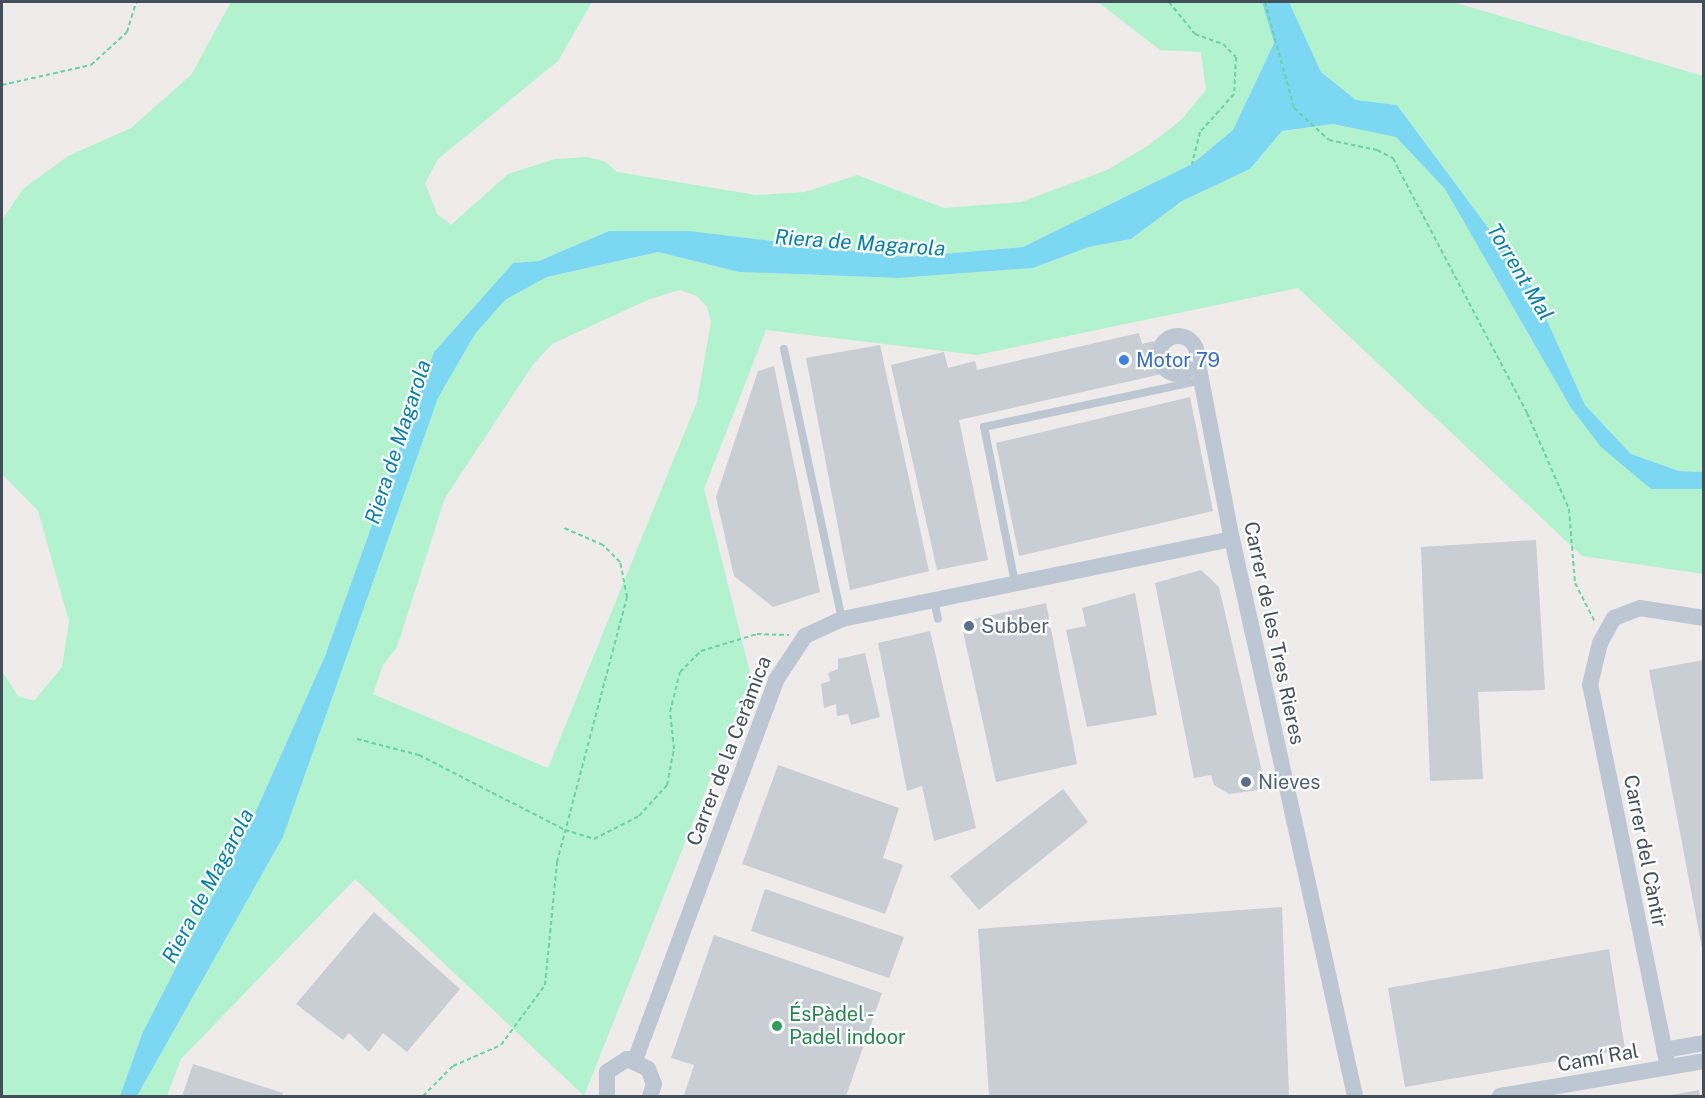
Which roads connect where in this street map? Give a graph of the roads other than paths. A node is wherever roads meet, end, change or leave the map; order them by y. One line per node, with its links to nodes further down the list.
1 (784, 349): 7 (lane)
2 (1193, 381): 2 (street, Carrer de les Tres Rieres); 3 (street, Carrer de les Tres Rieres); 4 (lane)
3 (1232, 539): 4 (street); 16 (street, Carrer de les Tres Rieres)
4 (1015, 584): 5 (street)
5 (934, 600): 7 (street); 8 (lane)
6 (1704, 618): 10 (street, Carrer del Càntir)
7 (842, 619): 11 (street, Carrer de la Ceràmica)
8 (938, 619)
9 (1704, 1043): 10 (street, Camí Ral)
10 (1664, 1050): 13 (street, Carrer del Càntir)
11 (635, 1060): 14 (street); 15 (street)
12 (1704, 1061): 13 (street, Camí Ral)
13 (1668, 1067): 17 (street, Camí Ral)
14 (607, 1096)
15 (650, 1096)
16 (1355, 1096)
17 (1500, 1096)

